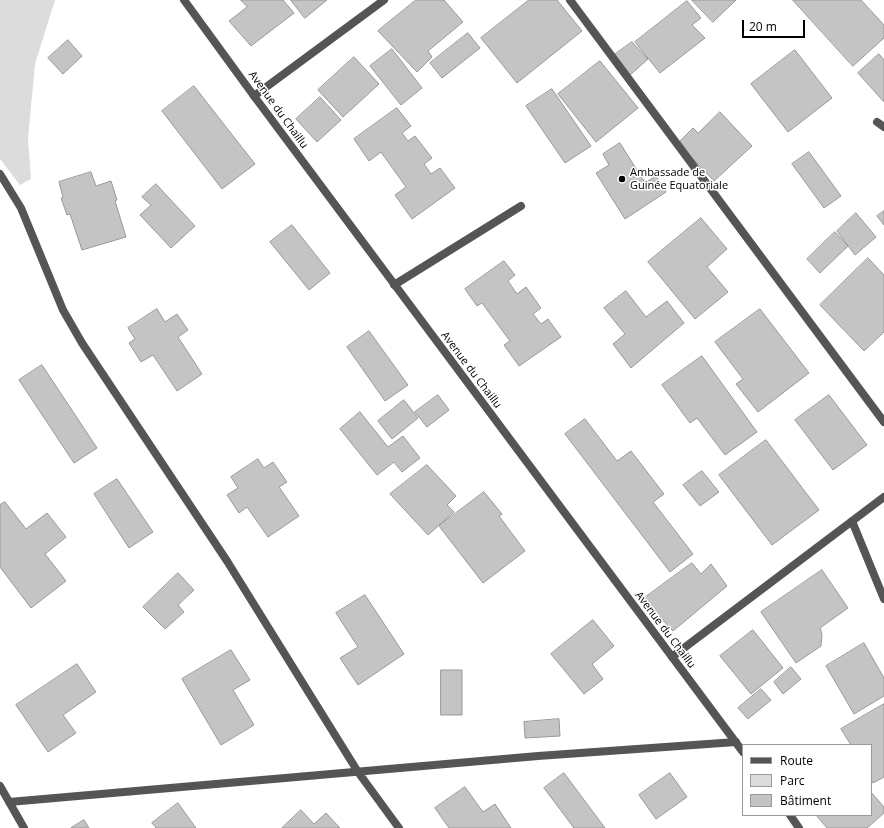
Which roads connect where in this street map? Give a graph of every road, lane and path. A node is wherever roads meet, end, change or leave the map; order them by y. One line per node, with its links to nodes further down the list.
1 (184, 0): 4 (street, Avenue du Chaillu)
2 (384, 0): 4 (street)
3 (570, 0): 10 (street)
4 (254, 96): 9 (street, Avenue du Chaillu)
5 (877, 122): 6 (street)
6 (884, 127)
7 (0, 174): 17 (street)
8 (521, 206): 9 (street)
9 (394, 285): 14 (street, Avenue du Chaillu)
10 (884, 422)
11 (884, 497): 12 (street)
12 (852, 521): 13 (street); 14 (street)
13 (884, 599)
14 (672, 657): 15 (street, Avenue du Chaillu)
15 (736, 742): 16 (street, Avenue du Chaillu); 17 (street)
16 (742, 751)
17 (358, 772): 19 (street); 22 (street)
18 (0, 786): 19 (street)
19 (9, 802): 21 (street)
20 (791, 816): 23 (street)
21 (24, 828)
22 (399, 828)
23 (799, 828)

